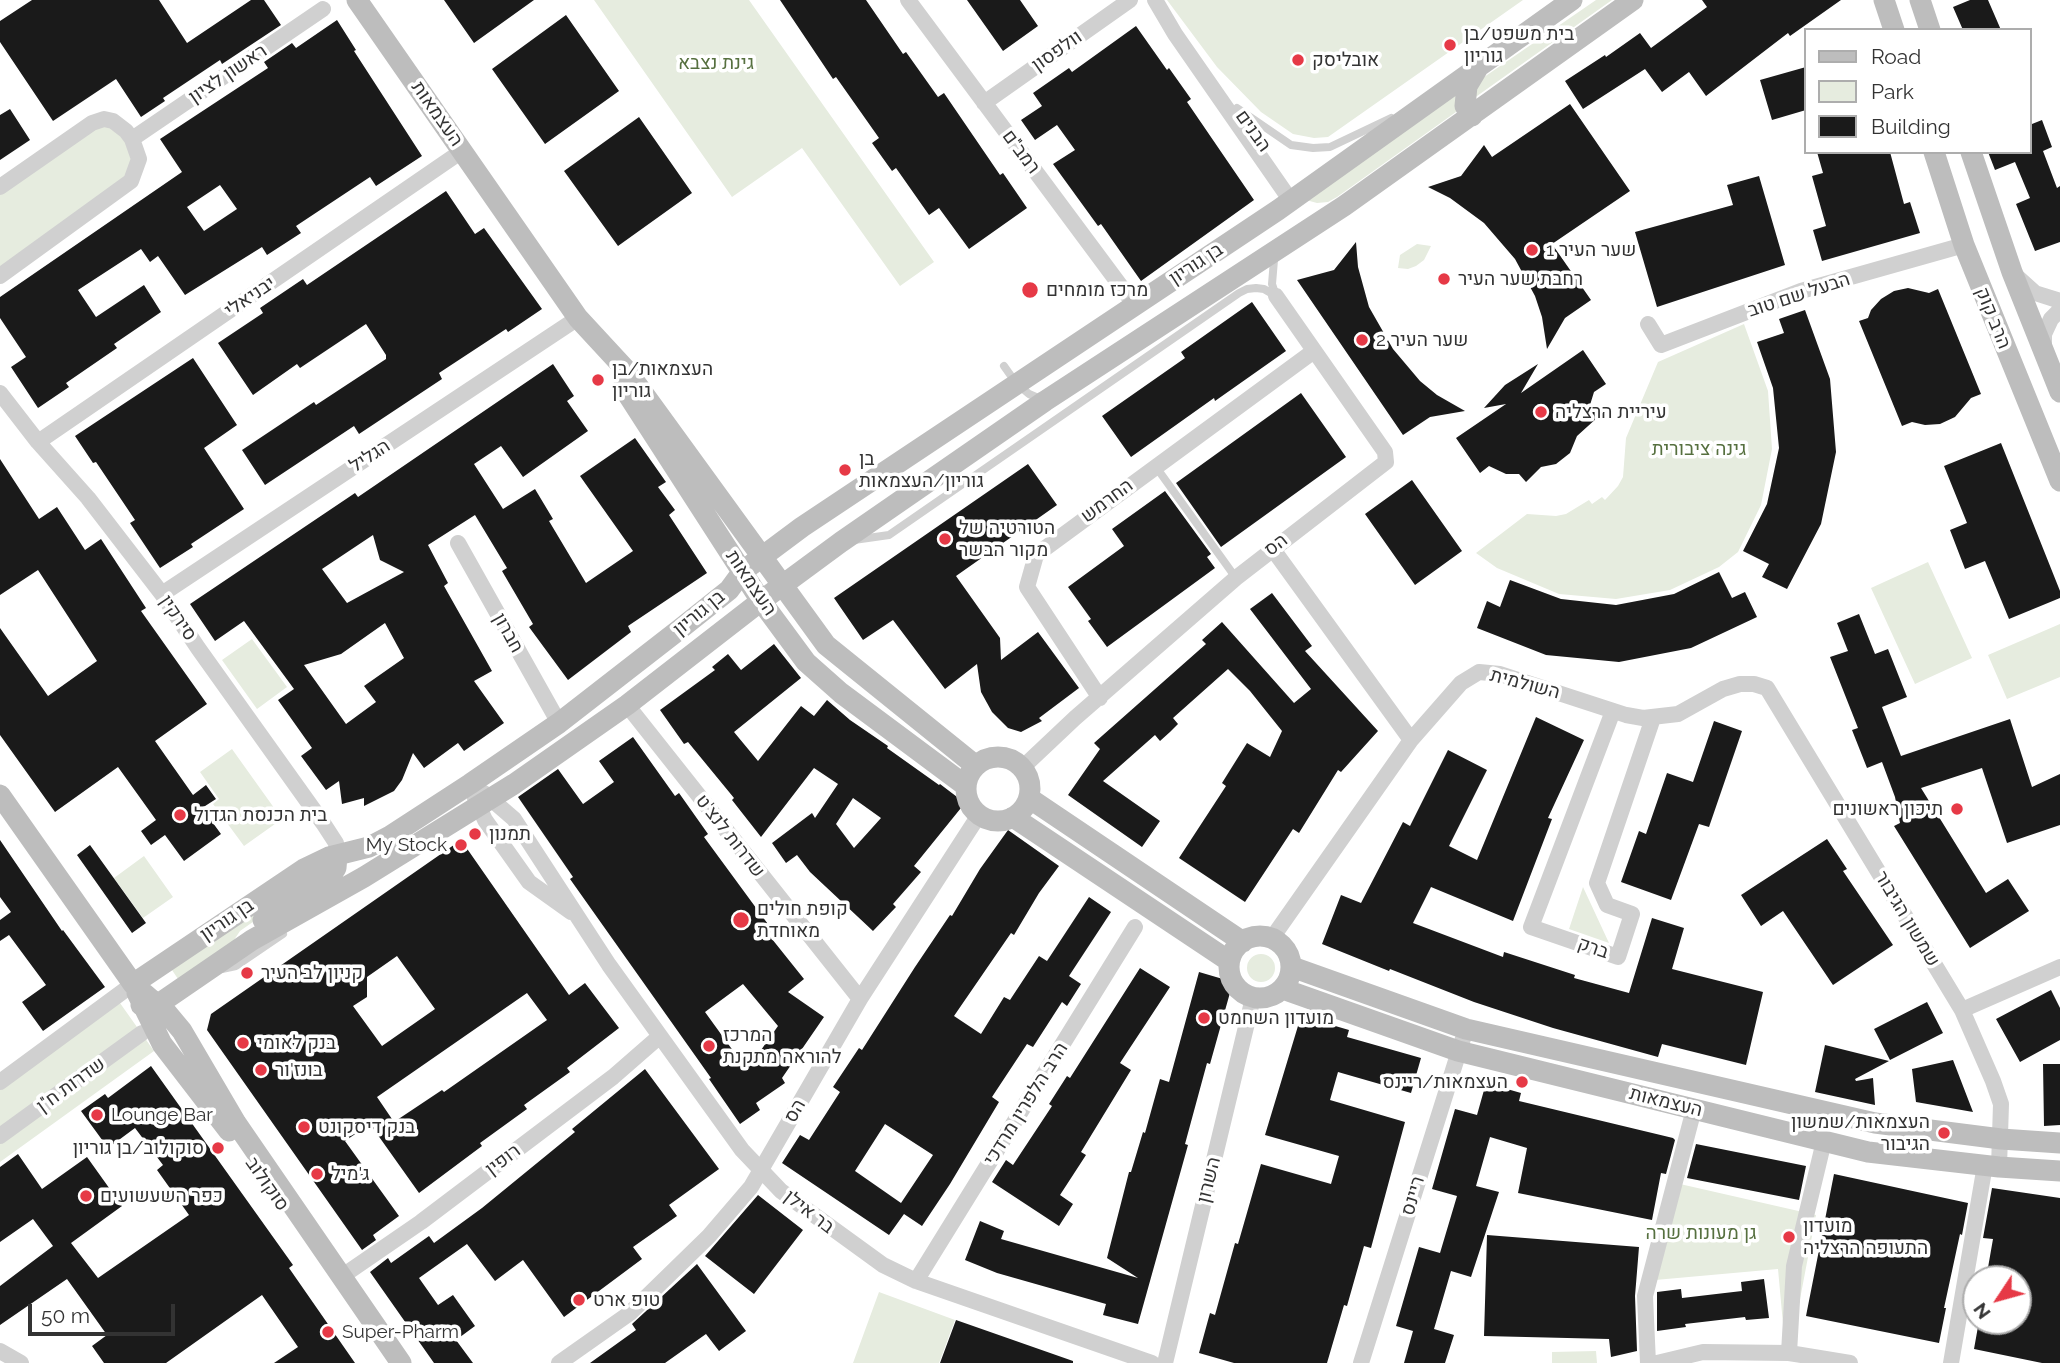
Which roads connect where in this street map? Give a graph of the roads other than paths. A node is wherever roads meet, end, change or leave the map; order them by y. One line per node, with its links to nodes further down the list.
1 (357, 0): 19 (street, העצמאות)
2 (908, 0): 15 (street, רמב"ם)
3 (1130, 0): 15 (street, וולפסון)
4 (1155, 0): 13 (street, הבנים)
5 (1572, 0): 12 (street, בן גוריון)
6 (1633, 0): 17 (street, בן גוריון)
7 (1884, 0): 10 (street)
8 (1920, 0): 11 (street)
9 (323, 9): 18 (street, ראשון לציון)
10 (1893, 28)
11 (1929, 28)
12 (1480, 64): 14 (street, בן גוריון); 17 (street)
13 (1201, 72): 16 (street, הבנים); 23 (street, הבנים)
14 (1444, 90): 16 (lane); 23 (street, בן גוריון)
15 (984, 103): 31 (street, רמב"ם)
16 (1237, 107): 23 (street, הבנים)
17 (1472, 117): 24 (street, בן גוריון)
18 (132, 139): 22 (street); 28 (street)
19 (462, 151): 34 (street, העצמאות); 41 (street, יבניאלי)
20 (1935, 154): 26 (street, הרב קוק)
21 (1973, 154): 27 (street, הרב קוק)
22 (0, 187)
23 (1292, 205): 24 (street, בן גוריון); 25 (street); 31 (street, בן גוריון)
24 (1344, 206): 25 (street, בן גוריון)
25 (1288, 244): 29 (lane); 40 (street, בן גוריון)
26 (1964, 245): 33 (street, הבעל שם טוב); 43 (street, הרב קוק)
27 (2012, 272): 30 (street, הרב קוק); 36 (street, הרב קוק)
28 (0, 276)
29 (1276, 296): 35 (street, הס); 44 (lane)
30 (2060, 301)
31 (1134, 304): 37 (street, בן גוריון)
32 (2060, 310): 36 (street, הרב קוק)
33 (1647, 324)
34 (583, 325): 47 (street, העצמאות); 48 (street, העצמאות); 51 (street, הגליל)
35 (1314, 351): 42 (street, החרמש); 46 (street, הס)
36 (2044, 352): 38 (street, הרב קוק)
37 (1007, 381): 40 (lane); 47 (street, בן גוריון)
38 (2060, 392)
39 (0, 393): 41 (street, סירקין)
40 (1045, 401): 44 (street, בן גוריון)
41 (37, 442): 51 (street, סירקין)
42 (1155, 466): 49 (lane); 54 (street, החרמש)
43 (2060, 481)
44 (841, 542): 50 (street, בן גוריון)
45 (458, 543): 58 (street, חברון)
46 (1272, 548): 49 (street, הס); 59 (street)
47 (763, 556): 48 (street, בן גוריון); 50 (street, העצמאות)
48 (743, 571): 52 (street, העצמאות); 58 (street, בן גוריון)
49 (1236, 578): 54 (street, הס)
50 (783, 586): 52 (street, בן גוריון); 60 (street, העצמאות)
51 (162, 593): 69 (street, סירקין)
52 (761, 601): 55 (street, בן גוריון); 63 (street, העצמאות)
53 (1767, 688): 57 (street, השולמית); 85 (street, שמשון הגיבור)
54 (1100, 698): 61 (street, הס)
55 (627, 705): 66 (street, בן גוריון); 83 (street, שדרות לנצ'ט)
56 (1613, 711): 57 (street, השולמית); 57 (street, ברק); 59 (street, השולמית)
57 (1653, 718)
58 (559, 723): 62 (street, בן גוריון)
59 (1411, 740): 73 (street)
60 (976, 766): 61 (street); 63 (street)
61 (1023, 768): 65 (street)
62 (470, 784): 66 (street, בר אילן); 69 (street, בן גוריון)
63 (966, 786): 67 (street)
64 (0, 795): 80 (street, סוקולוב)
65 (1029, 798): 68 (street); 74 (street)
66 (484, 802): 70 (street, בן גוריון); 71 (street, בר אילן); 71 (street, בר אילן)
67 (979, 815): 68 (street); 83 (street, הס)
68 (1013, 817): 76 (street)
69 (337, 856): 75 (street); 80 (street, בן גוריון)
70 (318, 902): 75 (street, בן גוריון); 79 (lane, בן גוריון)
71 (576, 916): 88 (street, בר אילן)
72 (1135, 927): 100 (street, הרב הלפרין מרדכי)
73 (1272, 938): 74 (street); 77 (street)
74 (1243, 942): 76 (street)
75 (238, 950): 79 (street, בן גוריון)
76 (1229, 961): 82 (street)
77 (1292, 967): 81 (street); 86 (street, העצמאות)
78 (2060, 967): 85 (street)
79 (202, 975): 84 (street, בן גוריון)
80 (133, 984): 84 (street, סוקולוב); 90 (street)
81 (1283, 989): 82 (street); 89 (street, העצמאות)
82 (1253, 998): 108 (street, השרון)
83 (860, 999): 97 (street, הס)
84 (156, 1002): 99 (street, סוקולוב); 104 (street, סוקולוב)
85 (1962, 1010): 93 (street, שמשון הגיבור)
86 (1466, 1029): 89 (street, ריינס); 93 (street, העצמאות)
87 (142, 1033): 92 (street, שדרות ח"ן)
88 (660, 1037): 97 (street, בר אילן); 99 (street, רופין)
89 (1458, 1051): 91 (street, העצמאות); 109 (street, ריינס)
90 (3, 1072)
91 (1693, 1109): 94 (street, העצמאות); 110 (street)
92 (0, 1136)
93 (2001, 1139): 95 (street, העצמאות); 96 (street, שמשון הגיבור)
94 (1824, 1141): 96 (street, העצמאות); 102 (street)
95 (2060, 1143)
96 (1992, 1166): 98 (street, העצמאות); 113 (street, שמשון הגיבור)
97 (761, 1170): 100 (street, בר אילן); 106 (street, הס)
98 (2060, 1171)
99 (341, 1277): 105 (street, סוקולוב)
100 (916, 1281): 107 (street, בר אילן)
101 (0, 1351): 103 (street)
102 (1789, 1353): 111 (street); 112 (street)
103 (21, 1363)
104 (393, 1363)
105 (401, 1363)
106 (559, 1363)
107 (1153, 1363)
108 (1165, 1363)
109 (1361, 1363)
110 (1648, 1363)
111 (1657, 1363)
112 (1850, 1363)
113 (1951, 1363)

